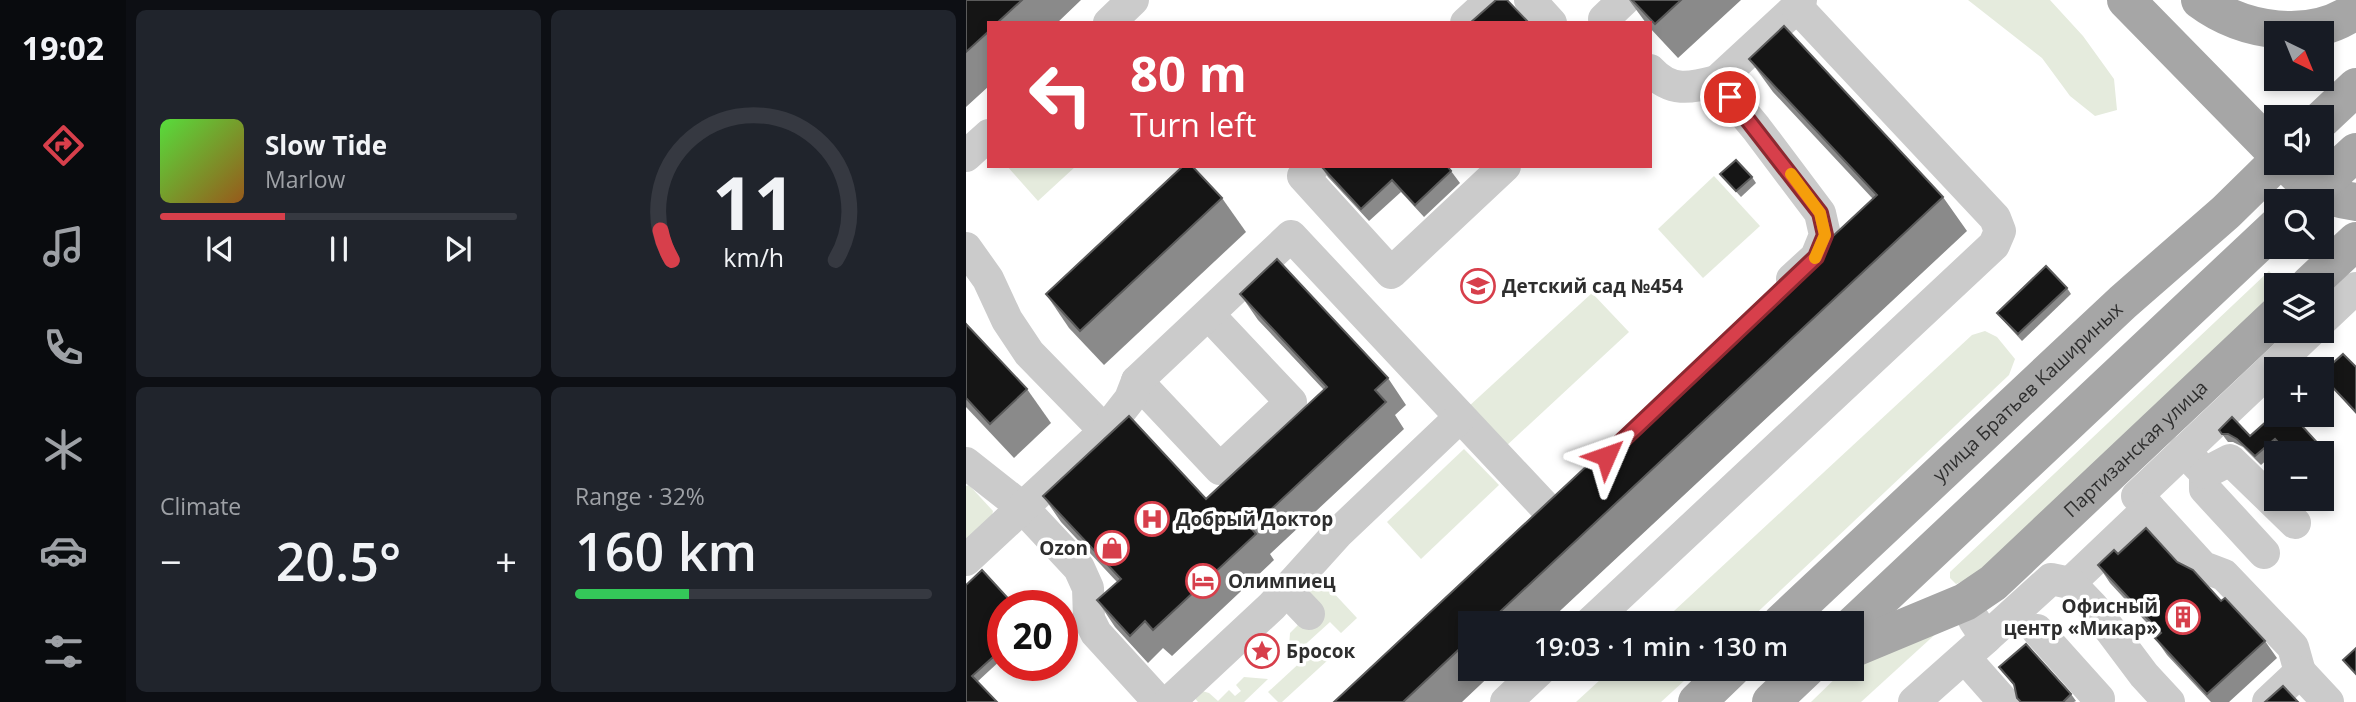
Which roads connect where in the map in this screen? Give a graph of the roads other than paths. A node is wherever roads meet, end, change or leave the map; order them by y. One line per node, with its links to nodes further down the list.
1 (1133, 0): 9 (street)
2 (1490, 0): 10 (street)
3 (1530, 0): 11 (street)
4 (1624, 0): 12 (street)
5 (2126, 0): 18 (main road)
6 (2200, 0): 8 (main road)
7 (1799, 3): 14 (street); 49 (street)
8 (2356, 10)
9 (1111, 21)
10 (1468, 21)
11 (1549, 21)
12 (1606, 21)
13 (1652, 72): 14 (street)
14 (1717, 81): 31 (street)
15 (2356, 87): 16 (main road)
16 (2334, 108)
17 (987, 137): 20 (street)
18 (2264, 141)
19 (2356, 152): 24 (main road)
20 (966, 156)
21 (1312, 168): 22 (street)
22 (1503, 168)
23 (2264, 175): 50 (main road, улица Братьев Кашириных)
24 (2316, 189)
25 (2334, 199): 26 (main road)
26 (2356, 202)
27 (2264, 238): 52 (main road)
28 (2356, 242): 30 (main road)
29 (966, 248): 37 (street)
30 (2337, 302)
31 (1766, 303)
32 (1209, 315): 35 (street); 35 (street); 36 (street)
33 (2264, 333): 38 (main road, Партизанская улица)
34 (2298, 343): 38 (street)
35 (1137, 381): 37 (street)
36 (1460, 417): 42 (street); 47 (street)
37 (1105, 431): 40 (street)
38 (2176, 457): 41 (street); 43 (street); 44 (street); 48 (main road, Партизанская улица)
39 (966, 463): 40 (street)
40 (1023, 508): 45 (street); 60 (street)
41 (2149, 508): 46 (street); 56 (street)
42 (1548, 510)
43 (2295, 523)
44 (2264, 553)
45 (966, 560)
46 (2070, 583): 55 (street); 68 (street)
47 (1287, 591): 51 (street); 61 (street)
48 (1979, 593): 54 (main road); 55 (street)
49 (1603, 611)
50 (1794, 611)
51 (1310, 614)
52 (1864, 615)
53 (2037, 631): 67 (street)
54 (1864, 644)
55 (1975, 648): 65 (street); 66 (street)
56 (2300, 672): 69 (street); 70 (street)
57 (1528, 681): 62 (street)
58 (1719, 681): 63 (main road)
59 (1793, 681): 64 (main road)
60 (1159, 702)
61 (1169, 702)
62 (1506, 702)
63 (1697, 702)
64 (1771, 702)
65 (1914, 702)
66 (2004, 702)
67 (2096, 702)
68 (2169, 702)
69 (2268, 702)
70 (2328, 702)

